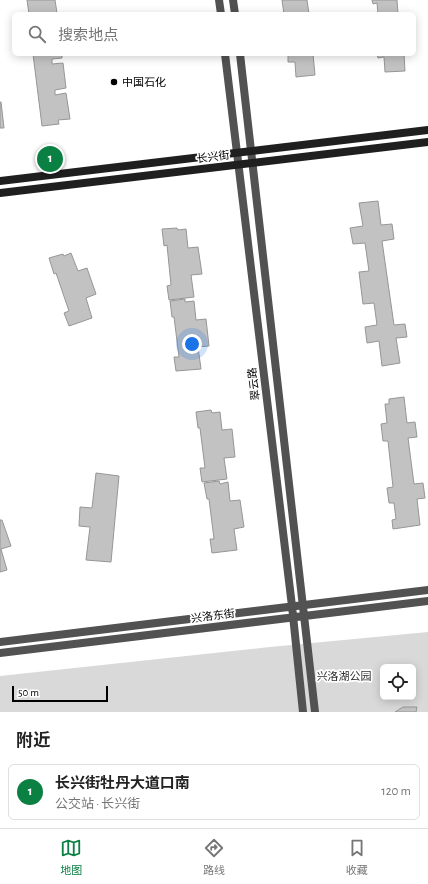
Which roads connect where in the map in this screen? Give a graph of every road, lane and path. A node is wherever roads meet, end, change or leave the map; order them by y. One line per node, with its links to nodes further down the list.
1 (219, 0): 3 (street)
2 (233, 0): 4 (street)
3 (221, 12)
4 (235, 12)
5 (225, 56): 10 (street, 翠云路)
6 (240, 56): 9 (street)
7 (428, 130): 9 (main road, 长兴街)
8 (428, 142): 11 (main road, 长兴街)
9 (251, 151): 10 (main road, 长兴街); 11 (street)
10 (237, 153): 12 (street, 翠云路); 13 (main road, 长兴街)
11 (253, 163): 12 (main road, 长兴街); 17 (street)
12 (239, 165): 14 (main road, 长兴街); 18 (street, 翠云路)
13 (0, 181)
14 (0, 193)
15 (428, 590): 17 (street, 兴洛东街)
16 (428, 601): 19 (street, 兴洛东街)
17 (304, 605): 18 (street, 兴洛东街); 19 (street)
18 (292, 606): 20 (street, 翠云路); 21 (street, 兴洛东街)
19 (305, 616): 20 (street, 兴洛东街); 24 (street)
20 (293, 617): 22 (street, 兴洛东街); 23 (street, 翠云路)
21 (0, 642)
22 (0, 653)
23 (303, 712)
24 (315, 712)

